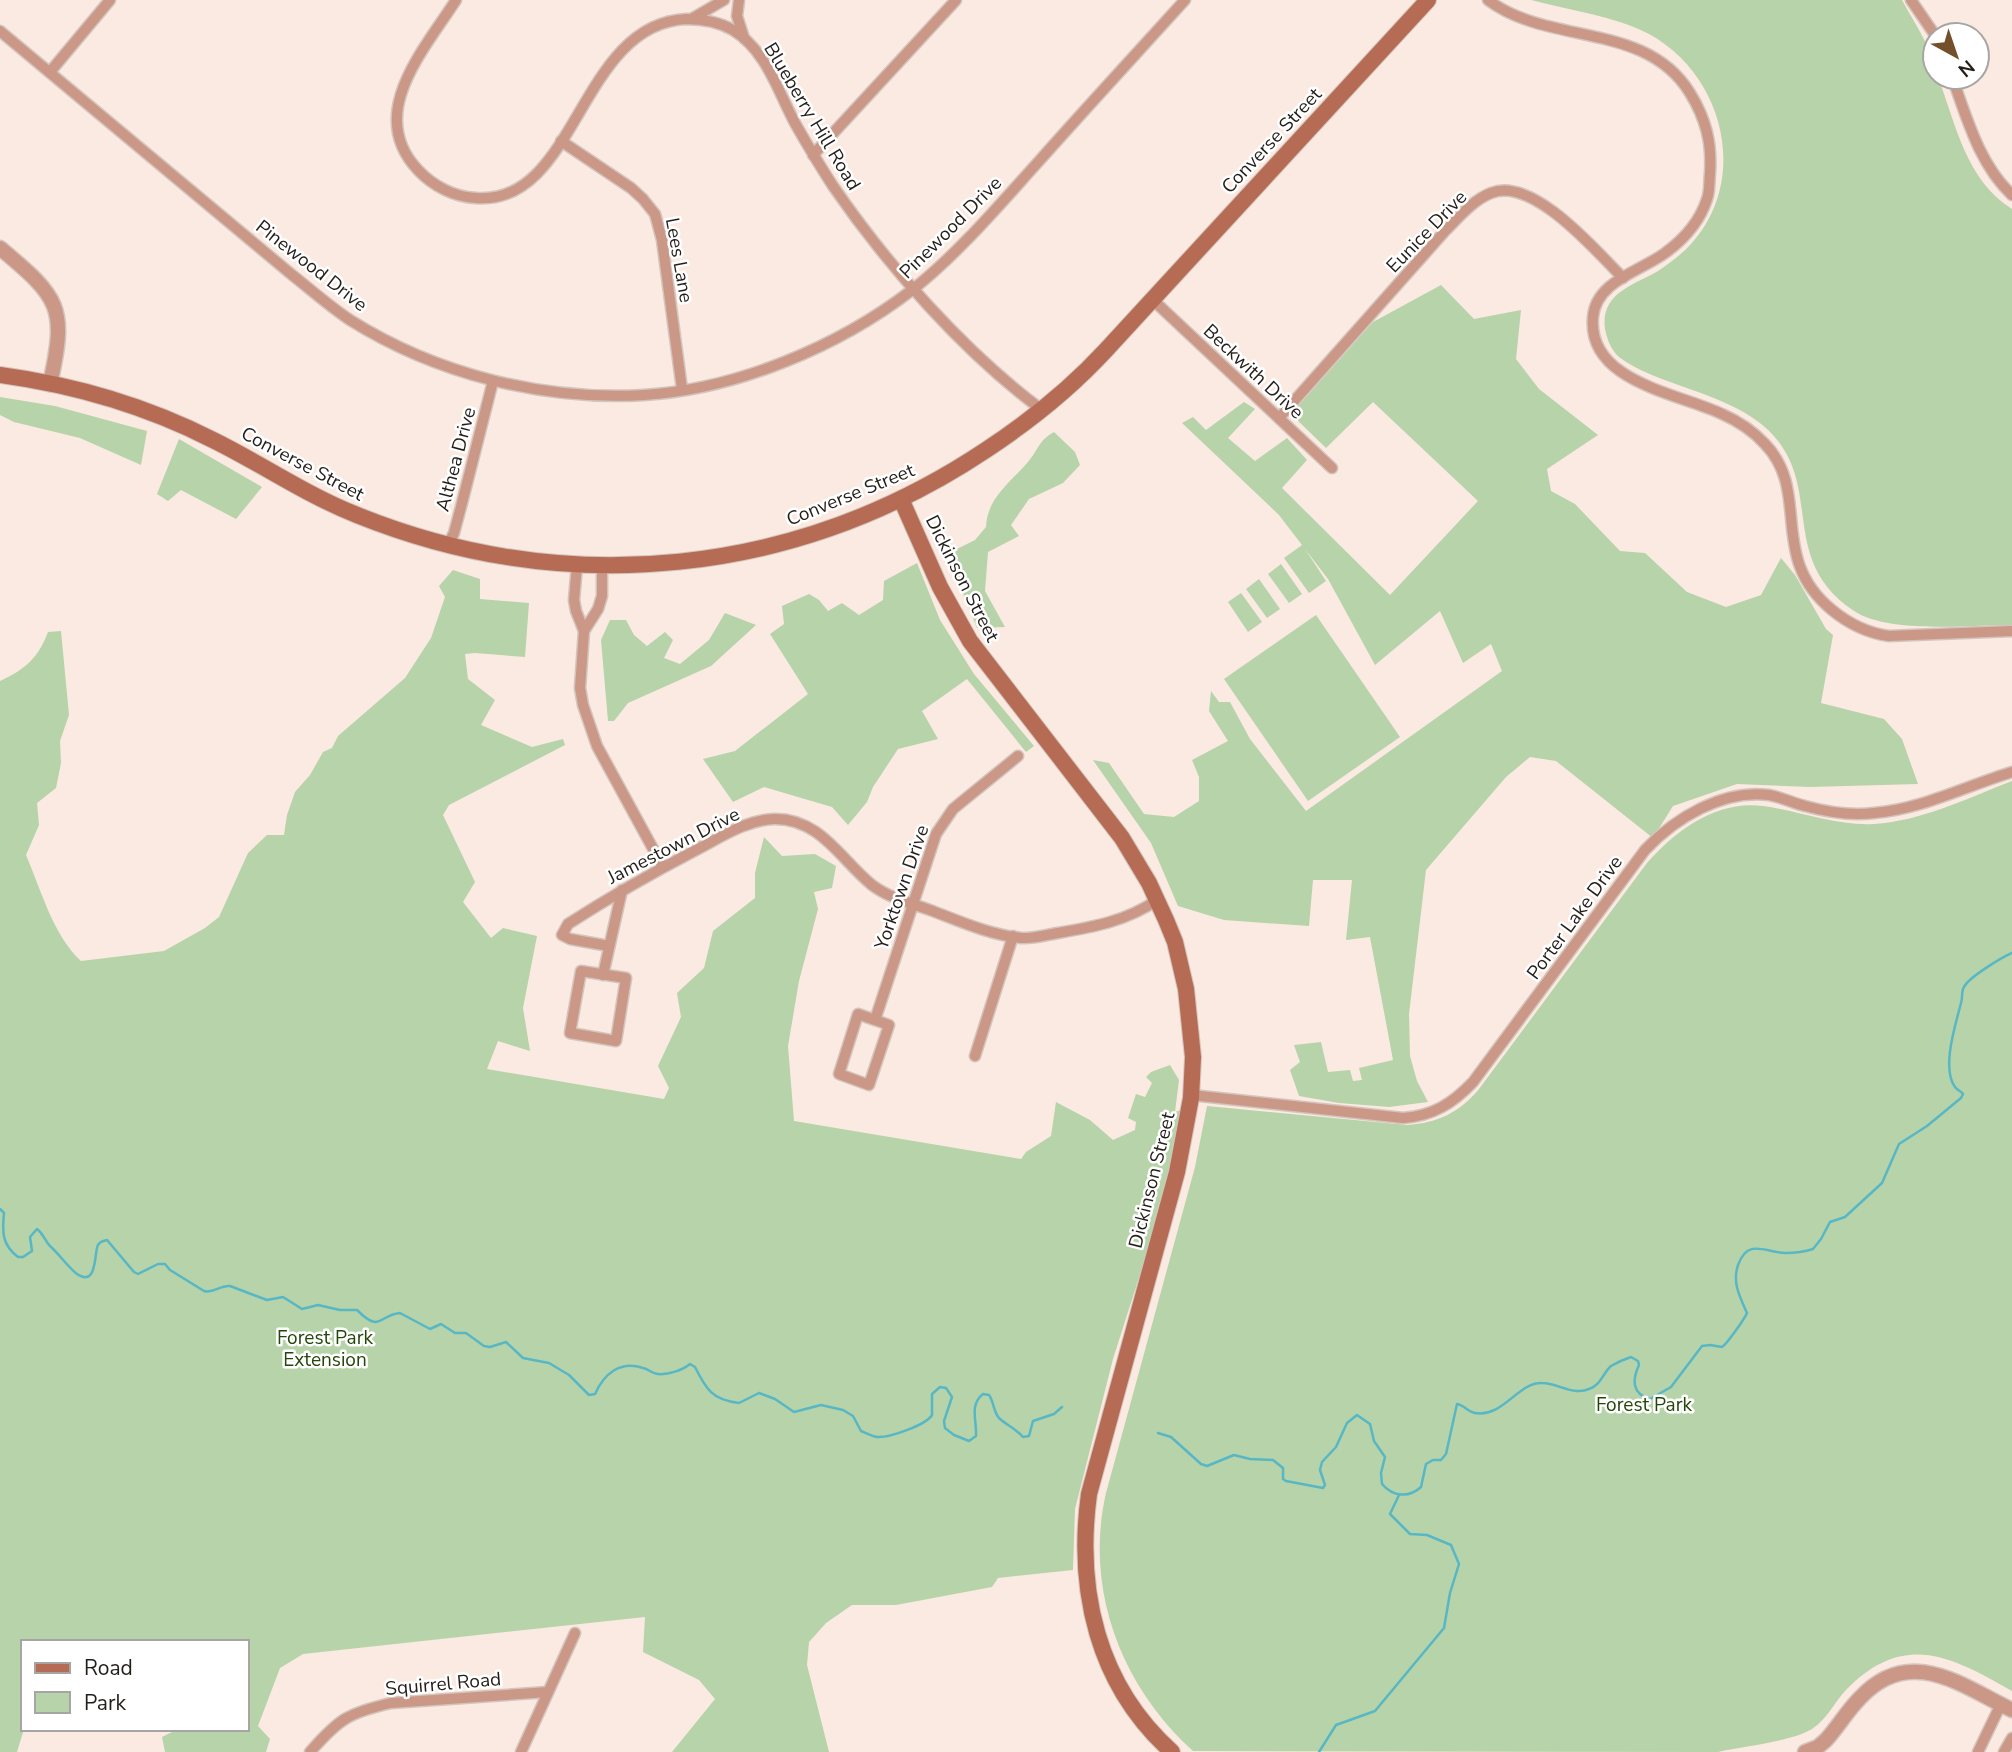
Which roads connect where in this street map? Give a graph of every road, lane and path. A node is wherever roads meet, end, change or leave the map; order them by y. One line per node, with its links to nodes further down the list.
1 (110, 0): 14 (street)
2 (456, 0): 16 (street, Blueberry Hill Road)
3 (724, 0): 10 (street)
4 (738, 0): 13 (street)
5 (956, 0): 17 (street)
6 (1185, 0): 21 (street, Pinewood Drive)
7 (1428, 0): 22 (main road, Converse Street)
8 (1488, 0): 20 (street)
9 (1911, 0): 11 (street)
10 (692, 19): 13 (street, Blueberry Hill Road); 16 (street, Blueberry Hill Road)
11 (1925, 21)
12 (0, 31): 14 (street, Pinewood Drive)
13 (745, 40): 17 (street, Blueberry Hill Road)
14 (50, 72): 24 (street, Pinewood Drive)
15 (1957, 91): 18 (street)
16 (561, 141): 26 (street, Lees Lane)
17 (813, 155): 21 (street, Blueberry Hill Road)
18 (2012, 195)
19 (0, 248): 25 (street)
20 (1623, 278): 28 (street, Eunice Drive); 35 (street)
21 (913, 289): 26 (street, Pinewood Drive); 27 (street, Blueberry Hill Road)
22 (1153, 300): 27 (main road, Converse Street); 28 (street, Beckwith Drive)
23 (0, 375): 25 (main road, Converse Street)
24 (493, 381): 26 (street, Pinewood Drive); 31 (street, Althea Drive)
25 (50, 384): 31 (main road, Converse Street)
26 (682, 389)
27 (1042, 410): 30 (main road, Converse Street)
28 (1279, 418): 29 (street, Beckwith Drive)
29 (1332, 468)
30 (901, 499): 33 (main road, Converse Street); 40 (main road, Dickinson Street)
31 (447, 545): 32 (main road, Converse Street)
32 (577, 565): 33 (main road, Converse Street); 34 (street)
33 (601, 566): 34 (street)
34 (584, 631): 38 (street)
35 (2012, 631)
36 (1018, 756): 41 (street, Yorktown Drive)
37 (2012, 772): 47 (street, Porter Lake Drive)
38 (663, 867): 39 (street, Jamestown Drive); 41 (street, Jamestown Drive)
39 (622, 890): 43 (street); 43 (street, Jamestown Drive)
40 (1157, 901): 42 (street, Jamestown Drive); 47 (main road, Dickinson Street)
41 (914, 904): 42 (street, Jamestown Drive); 45 (street, Yorktown Drive)
42 (1013, 936): 46 (street)
43 (610, 946): 44 (street)
44 (603, 975): 44 (street)
45 (875, 1020): 45 (street)
46 (975, 1056)
47 (1191, 1095): 54 (main road, Dickinson Street)
48 (575, 1633): 49 (street)
49 (548, 1692): 52 (street, Squirrel Road); 53 (street)
50 (2006, 1707): 55 (street); 56 (street)
51 (2012, 1738): 57 (street)
52 (311, 1750)
53 (521, 1752)
54 (1172, 1752)
55 (1805, 1752)
56 (1978, 1752)
57 (2004, 1752)

